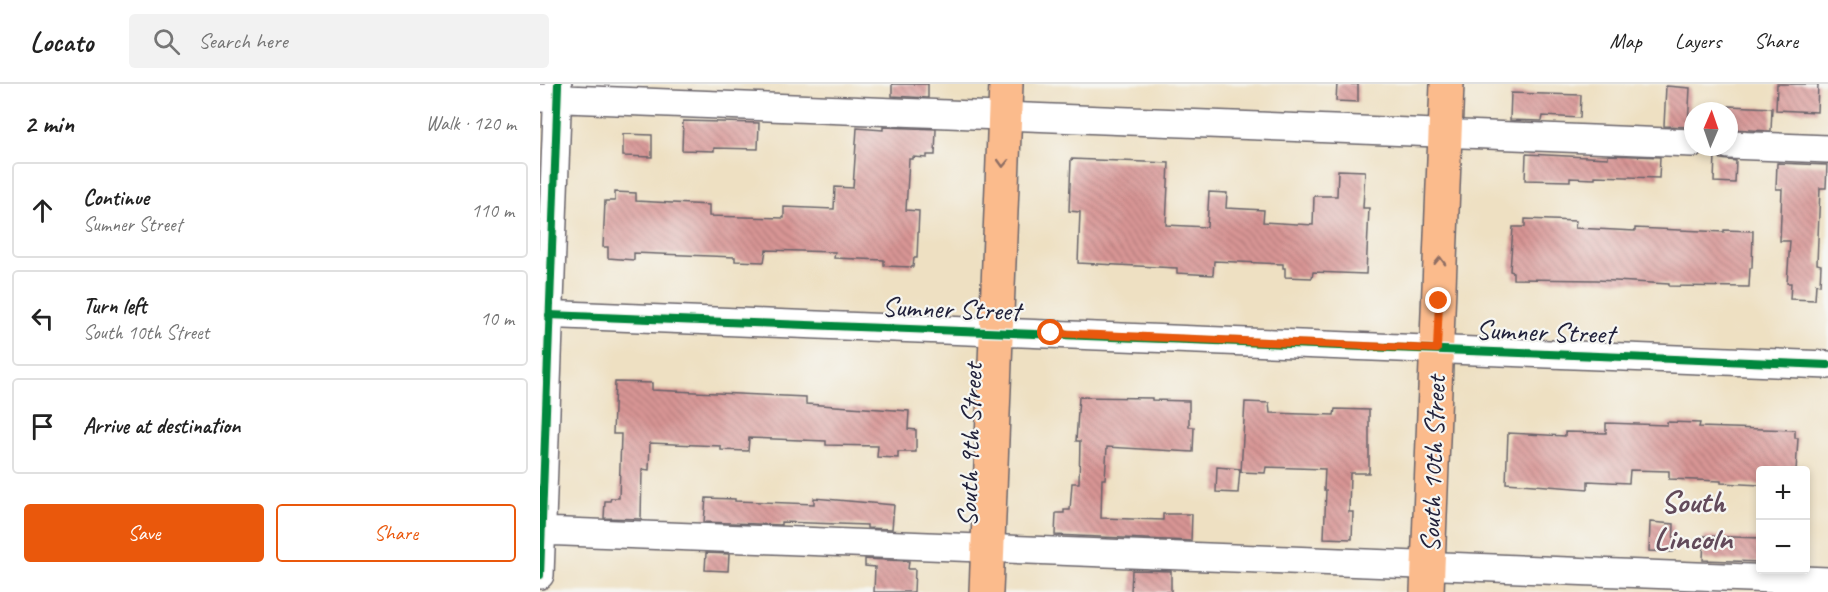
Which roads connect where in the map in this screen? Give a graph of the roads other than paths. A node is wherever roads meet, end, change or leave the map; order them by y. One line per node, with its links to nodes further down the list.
1 (1006, 84): 4 (main road, South 9th Street)
2 (1447, 84): 5 (main road, South 10th Street)
3 (552, 93): 4 (street); 9 (street)
4 (1005, 117): 5 (street); 10 (main road, South 9th Street, one-way to 10)
5 (1445, 133): 6 (street); 11 (main road, South 10th Street, one-way to 5)
6 (1684, 143)
7 (1738, 145): 8 (street)
8 (1828, 149)
9 (545, 314): 10 (street, Sumner Street); 13 (street)
10 (996, 333): 11 (street, Sumner Street); 14 (main road, South 9th Street)
11 (1437, 349): 12 (street, Sumner Street); 16 (main road, South 10th Street)
12 (1828, 365)
13 (541, 531): 14 (street); 15 (street)
14 (987, 548): 16 (street); 18 (main road, South 9th Street)
15 (540, 575)
16 (1427, 578): 17 (street)
17 (1828, 580)
18 (986, 592)

